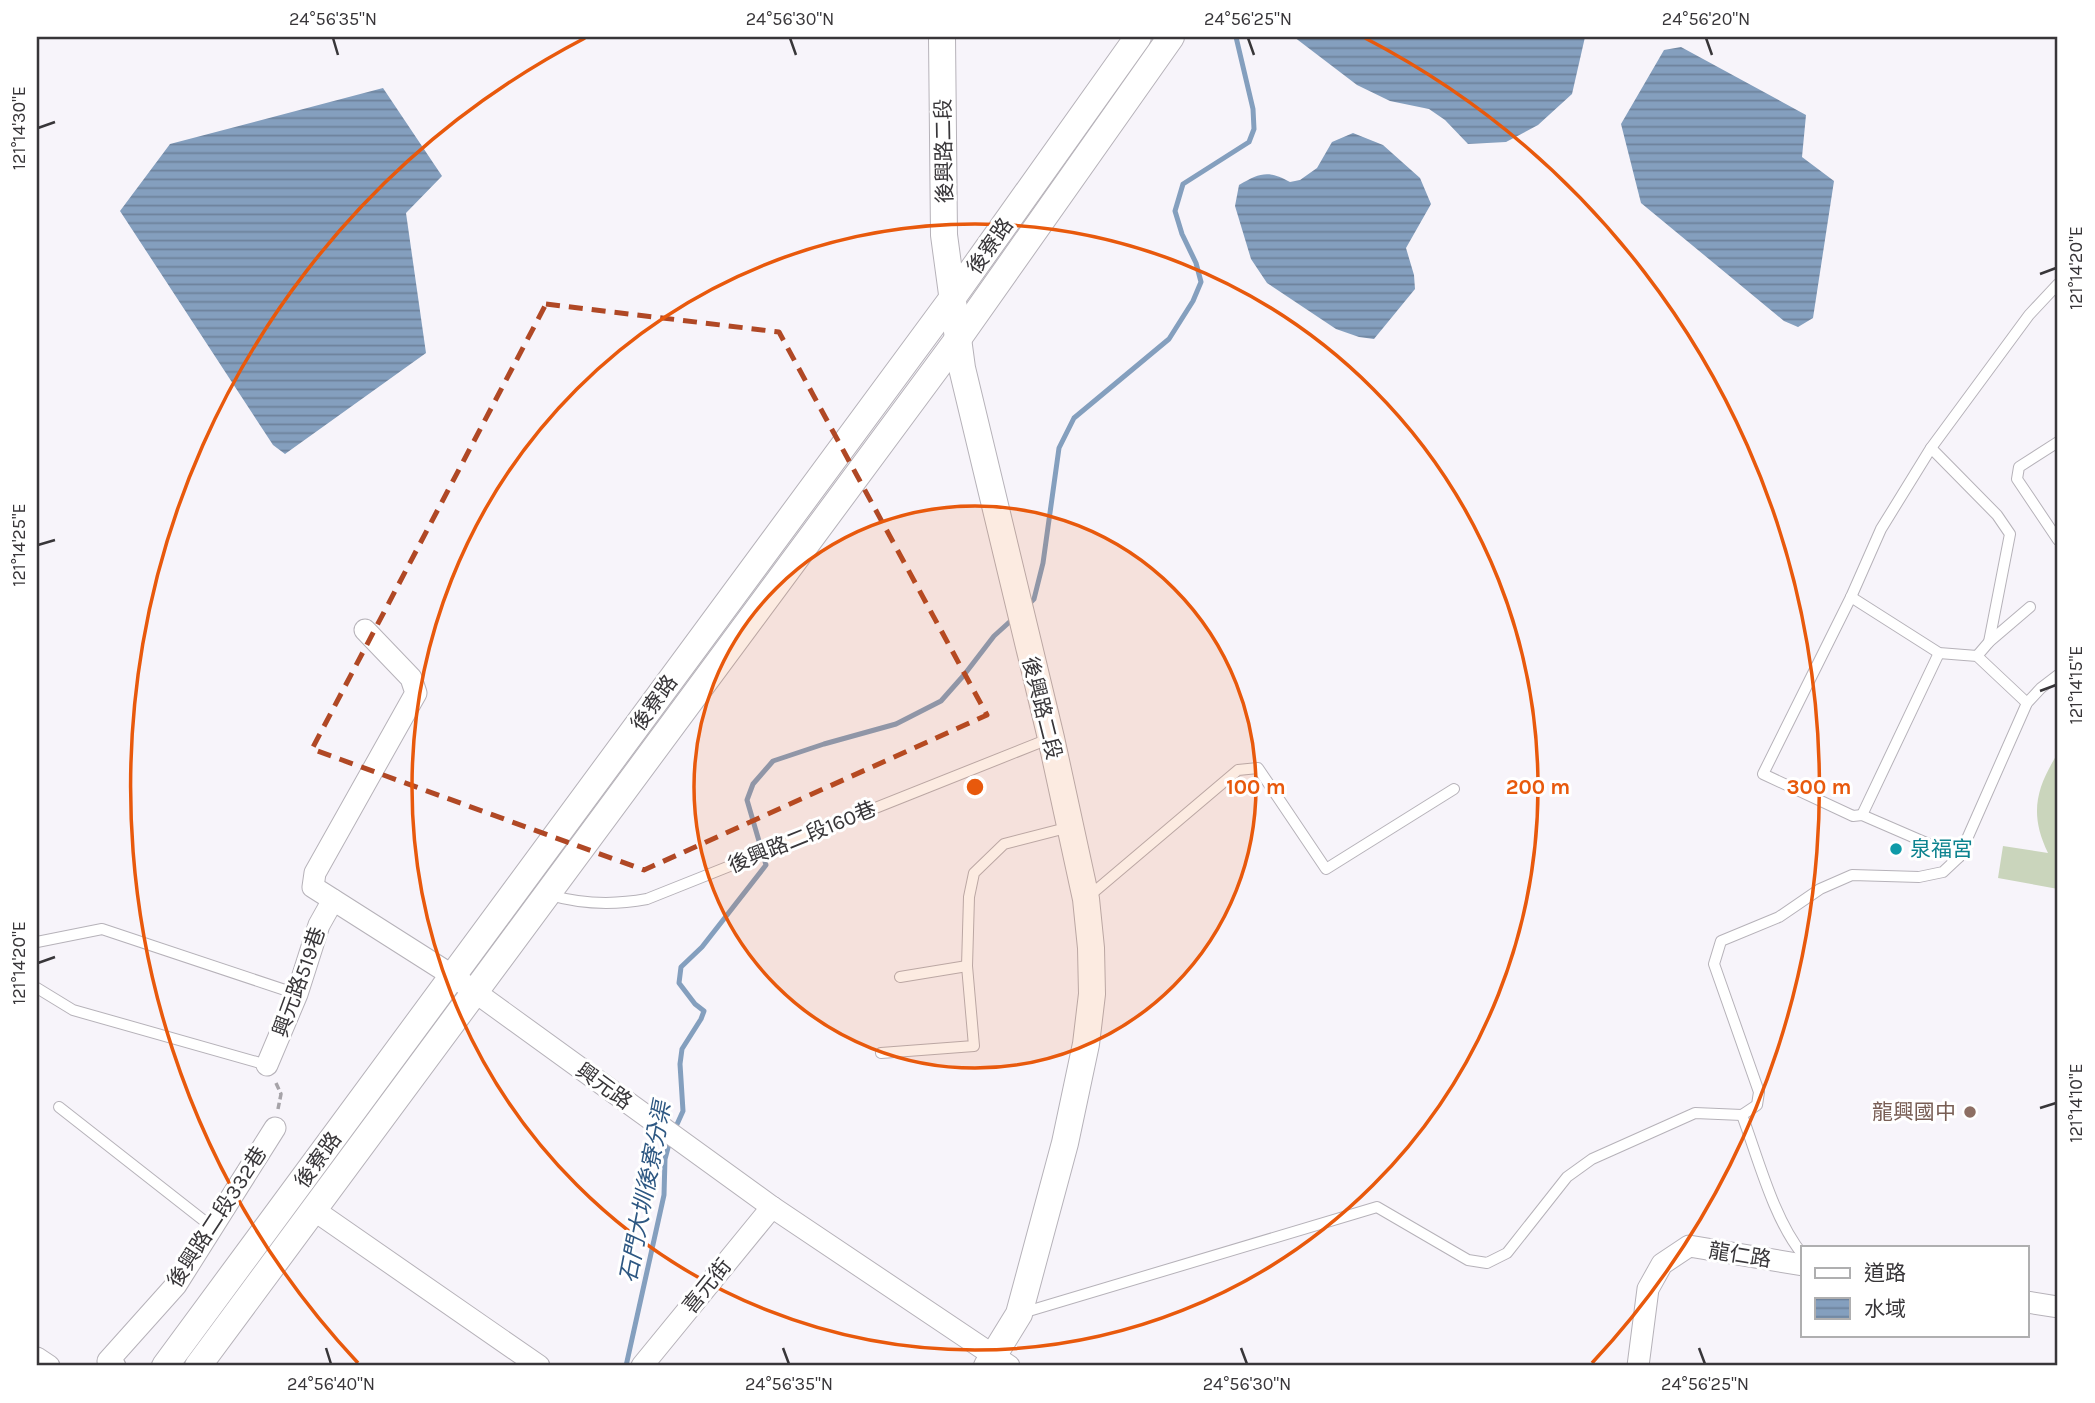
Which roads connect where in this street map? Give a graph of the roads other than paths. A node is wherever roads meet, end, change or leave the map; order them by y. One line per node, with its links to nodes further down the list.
1 (942, 37): 5 (street, 後興路二段)
2 (1138, 37): 5 (street, 後寮路)
3 (1171, 37): 6 (street, 後寮路)
4 (2058, 284): 8 (lane)
5 (951, 300): 6 (street, 後興路二段); 28 (street, 後寮路)
6 (958, 339): 18 (street, 後興路二段); 23 (street, 後寮路)
7 (2058, 442): 9 (lane)
8 (1931, 448): 10 (lane); 13 (lane)
9 (2058, 540)
10 (1851, 597): 14 (lane); 20 (lane)
11 (2030, 607): 13 (lane)
12 (365, 630): 25 (street, 興元路)
13 (1989, 642): 15 (lane)
14 (1939, 653): 15 (lane); 20 (lane)
15 (1977, 656): 17 (lane)
16 (2058, 675): 17 (lane)
17 (2027, 703): 22 (lane)
18 (1051, 738): 21 (street, 後興路二段); 23 (lane, 後興路二段160巷)
19 (1454, 789): 24 (lane)
20 (1862, 815): 22 (lane)
21 (1070, 827): 24 (street, 後興路二段); 27 (lane)
22 (1959, 857): 36 (lane)
23 (547, 894): 31 (street, 後寮路)
24 (1086, 899): 45 (street, 後興路二段)
25 (333, 900): 28 (street, 興元路); 32 (street, 興元路519巷)
26 (37, 942): 32 (lane)
27 (967, 966): 29 (lane); 33 (lane)
28 (453, 976): 31 (street, 興元路); 50 (street, 後寮路)
29 (900, 976)
30 (37, 988): 34 (lane)
31 (474, 993): 38 (street, 興元路); 39 (street, 後寮路)
32 (297, 994): 34 (street, 興元路519巷)
33 (881, 1053)
34 (267, 1065)
35 (59, 1107): 40 (lane)
36 (1742, 1115): 41 (lane); 45 (lane)
37 (275, 1128): 40 (street, 後興路二段332巷)
38 (772, 1207): 47 (street, 興元路); 53 (street, 喜元街)
39 (314, 1210): 51 (street, 後寮路); 52 (street)
40 (212, 1227): 49 (street, 後興路二段332巷)
41 (1801, 1253)
42 (1801, 1265): 54 (street, 龍仁路)
43 (2028, 1302): 44 (street)
44 (2058, 1307)
45 (1019, 1314): 47 (street, 後興路二段)
46 (37, 1358): 48 (street)
47 (997, 1363)
48 (49, 1366)
49 (115, 1366)
50 (165, 1366)
51 (198, 1366)
52 (539, 1366)
53 (642, 1366)
54 (1638, 1366)

